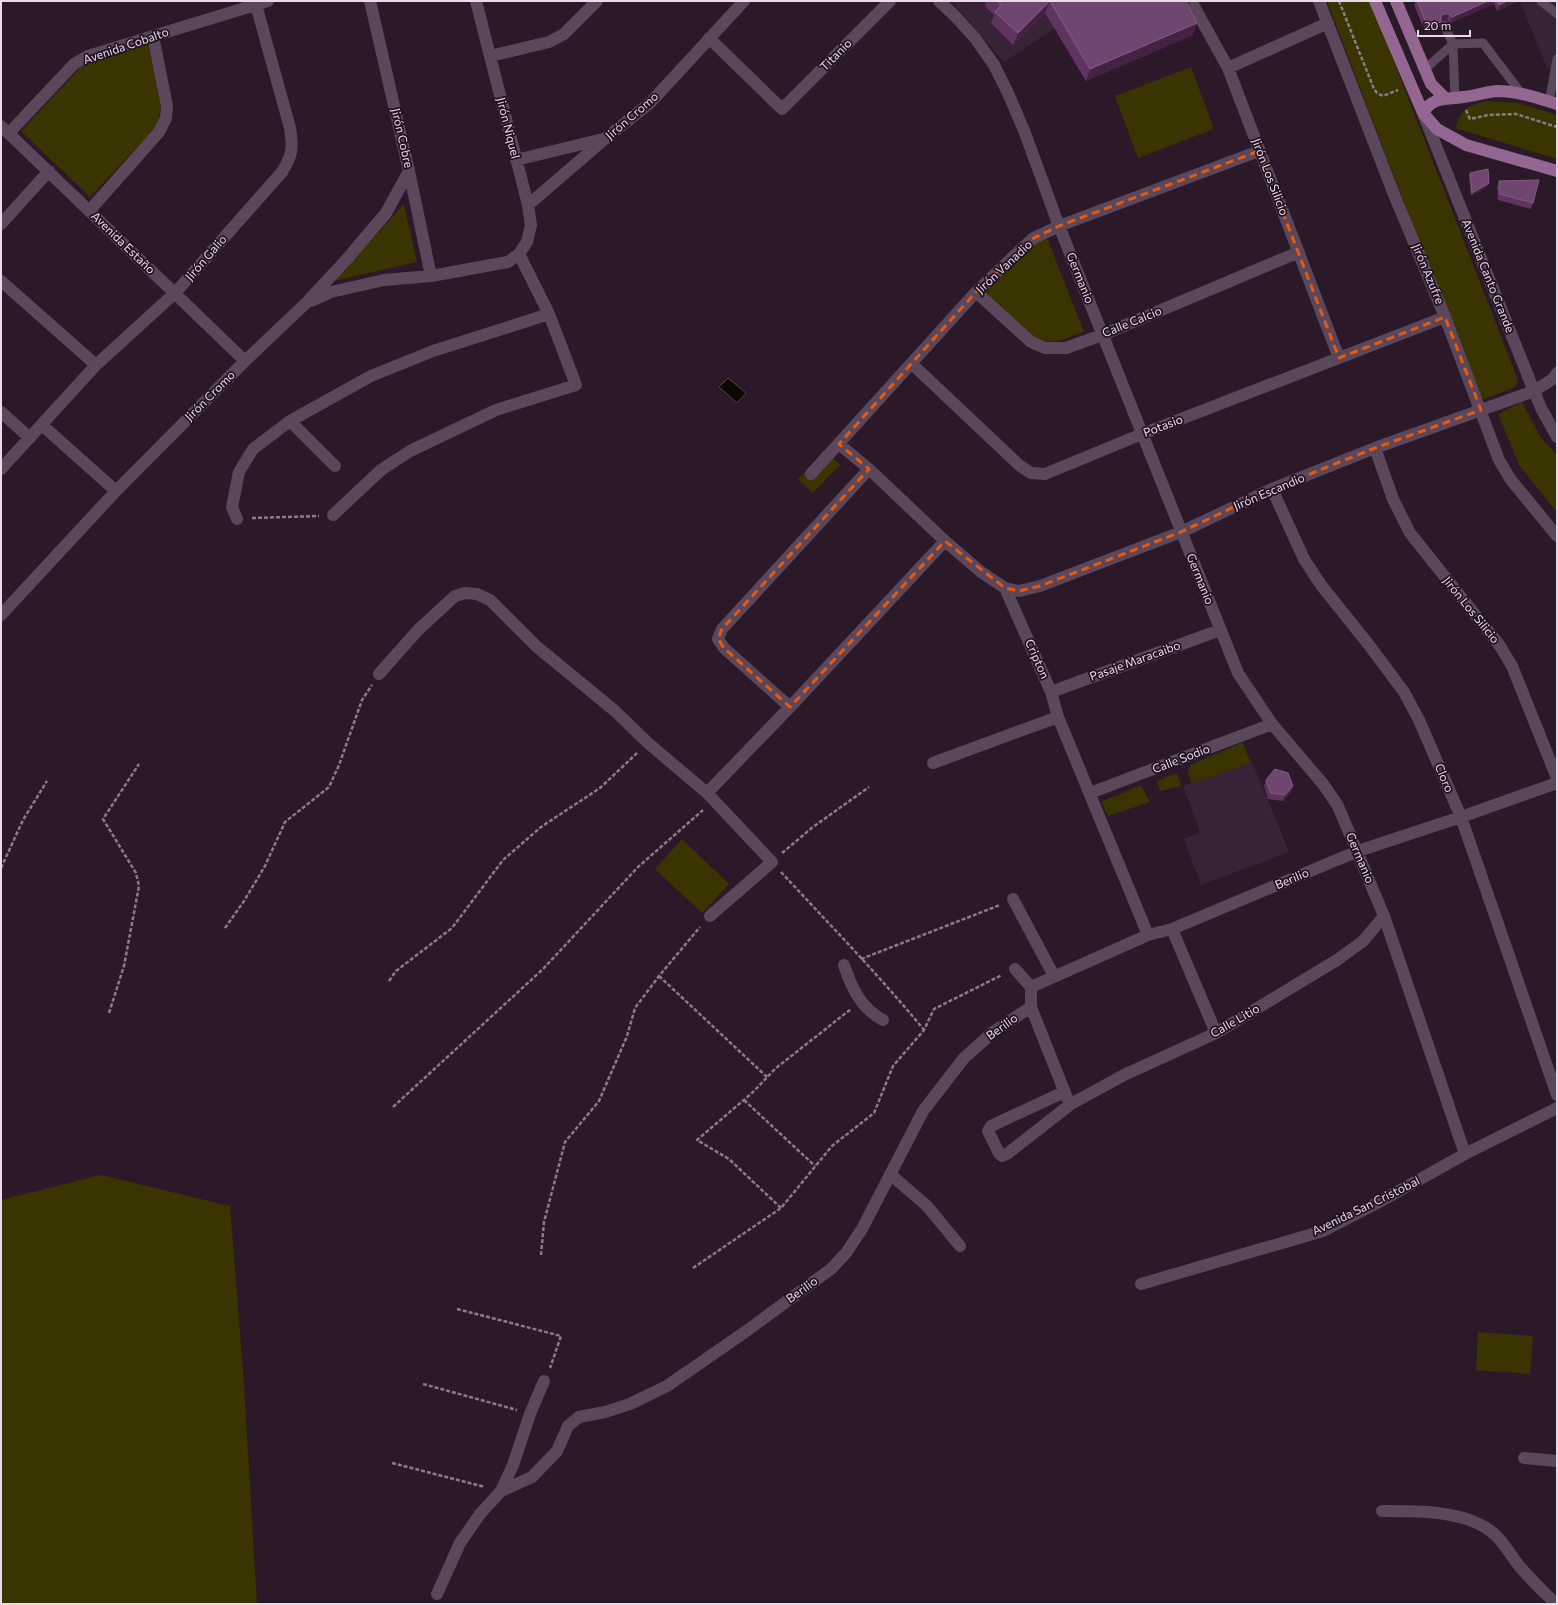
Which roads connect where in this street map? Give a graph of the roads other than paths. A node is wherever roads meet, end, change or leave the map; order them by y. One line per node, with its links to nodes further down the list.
1 (268, 1): 13 (street, Avenida Cobalto)
2 (370, 1): 33 (street, Jirón Cobre)
3 (476, 1): 20 (street, Jirón Niquel)
4 (597, 1): 20 (street)
5 (744, 1): 18 (street, Jirón Cromo)
6 (890, 1): 18 (street, Titanio)
7 (939, 1): 38 (street, Germanio)
8 (1191, 1): 22 (street, Jirón Los Silicio)
9 (1319, 1): 15 (street, Jirón Azufre)
10 (1375, 1): 27 (main road)
11 (1396, 1): 23 (main road)
12 (1541, 1): 14 (lane)
13 (255, 2): 17 (street, Avenida Cobalto); 44 (street, Jirón Galio)
14 (1557, 14)
15 (1328, 23): 22 (street); 47 (street, Jirón Azufre)
16 (1444, 25): 19 (lane)
17 (153, 36): 28 (street, Avenida Cobalto); 36 (street)
18 (710, 38): 29 (street, Jirón Cromo)
19 (1453, 44): 23 (lane); 24 (lane); 25 (lane)
20 (490, 56): 31 (street, Jirón Niquel)
21 (1557, 59): 26 (lane)
22 (1228, 68): 30 (street, Jirón Los Silicio)
23 (1425, 69): 25 (main road)
24 (1521, 93): 25 (main road); 26 (main road)
25 (1450, 98): 27 (main road)
26 (1553, 103)
27 (1423, 113): 34 (main road); 54 (street, Avenida Canto Grande)
28 (5, 130): 32 (street, Avenida Estaño)
29 (606, 138): 31 (street); 35 (street, Jirón Cromo)
30 (1260, 151): 38 (street, Jirón Vanadio); 39 (street, Jirón Los Silicio)
31 (516, 160): 35 (street, Jirón Niquel)
32 (49, 171): 36 (street, Avenida Estaño); 37 (street)
33 (409, 171): 41 (street, Jirón Cobre); 45 (street, Jirón Cromo)
34 (1557, 171)
35 (528, 206): 40 (street, Jirón Niquel)
36 (90, 210): 44 (street, Avenida Estaño)
37 (1, 224)
38 (1059, 226): 43 (street, Jirón Vanadio); 48 (street, Germanio)
39 (1299, 252): 48 (street, Calle Calcio); 49 (street, Jirón Los Silicio)
40 (519, 254): 41 (street); 46 (street)
41 (431, 276): 45 (street)
42 (1, 281): 52 (street)
43 (976, 292): 48 (street, Calle Calcio); 51 (street, Jirón Vanadio)
44 (175, 293): 50 (street, Avenida Estaño); 52 (street, Jirón Galio)
45 (305, 304): 50 (street, Jirón Cromo)
46 (549, 314): 57 (street); 70 (street)
47 (1445, 317): 49 (street, Potasio); 55 (street, Jirón Azufre)
48 (1102, 335): 59 (street, Germanio)
49 (1339, 358): 59 (street, Potasio)
50 (245, 361): 69 (street, Jirón Cromo)
51 (912, 364): 59 (street, Potasio); 62 (street, Jirón Vanadio)
52 (96, 365): 58 (street, Jirón Galio)
53 (1557, 373): 54 (street, Jirón Escandio)
54 (1534, 391): 55 (street, Jirón Escandio); 60 (street, Avenida Canto Grande)
55 (1481, 410): 63 (street, Jirón Escandio); 73 (street, Jirón Azufre)
56 (1, 412): 61 (street)
57 (290, 421): 64 (street); 71 (street)
58 (42, 425): 61 (street, Jirón Galio); 69 (street)
59 (1142, 434): 72 (street, Germanio)
60 (1557, 437)
61 (30, 438): 65 (street, Jirón Galio)
62 (839, 444): 66 (street); 67 (street, Jirón Vanadio)
63 (1375, 448): 68 (street, Jirón Escandio); 84 (street, Jirón Los Silicio)
64 (336, 466)
65 (1, 469)
66 (869, 469): 74 (street); 80 (street)
67 (811, 474)
68 (1272, 489): 72 (street, Jirón Escandio); 88 (street, Cloro)
69 (116, 491): 76 (street, Jirón Cromo)
70 (333, 515)
71 (237, 519)
72 (1181, 532): 75 (street, Jirón Escandio); 77 (street, Germanio)
73 (1557, 536)
74 (945, 541): 75 (street); 80 (street)
75 (1006, 588): 79 (street, Cripton)
76 (1, 615)
77 (1220, 630): 79 (street, Pasaje Maracaibo); 82 (street, Germanio)
78 (379, 674): 87 (street)
79 (1051, 692): 81 (street, Cripton)
80 (790, 707): 87 (street)
81 (1058, 717): 83 (street); 86 (street, Cripton)
82 (1272, 724): 86 (street, Calle Sodio); 89 (street, Germanio)
83 (933, 763)
84 (1557, 778)
85 (1557, 783): 88 (street, Berilio)
86 (1090, 793): 94 (street, Cripton)
87 (710, 797): 91 (street)
88 (1461, 817): 89 (street, Berilio); 103 (street, Cloro)
89 (1358, 851): 92 (street, Germanio); 93 (street, Berilio)
90 (1013, 900): 97 (street)
91 (710, 916)
92 (1384, 916): 101 (street, Calle Litio); 106 (street, Germanio)
93 (1172, 929): 94 (street, Berilio); 101 (street)
94 (1148, 935): 97 (street, Berilio)
95 (844, 965): 100 (street)
96 (1015, 969): 98 (street)
97 (1054, 976): 98 (street, Berilio)
98 (1031, 987): 99 (street)
99 (1030, 1007): 102 (street); 107 (street, Berilio)
100 (883, 1020)
101 (1216, 1033): 104 (street, Calle Litio)
102 (1064, 1092): 104 (street); 104 (street, Calle Litio)
103 (1557, 1095)
104 (1071, 1104)
105 (1557, 1108): 106 (street, Avenida San Cristobal)
106 (1465, 1154): 109 (street, Avenida San Cristobal)
107 (890, 1174): 108 (street); 113 (street, Berilio)
108 (960, 1246)
109 (1141, 1284)
110 (544, 1381): 113 (street)
111 (1524, 1458): 112 (street)
112 (1557, 1461)
113 (501, 1491): 115 (street)
114 (1382, 1511): 116 (street)
115 (437, 1594)
116 (1556, 1604)

